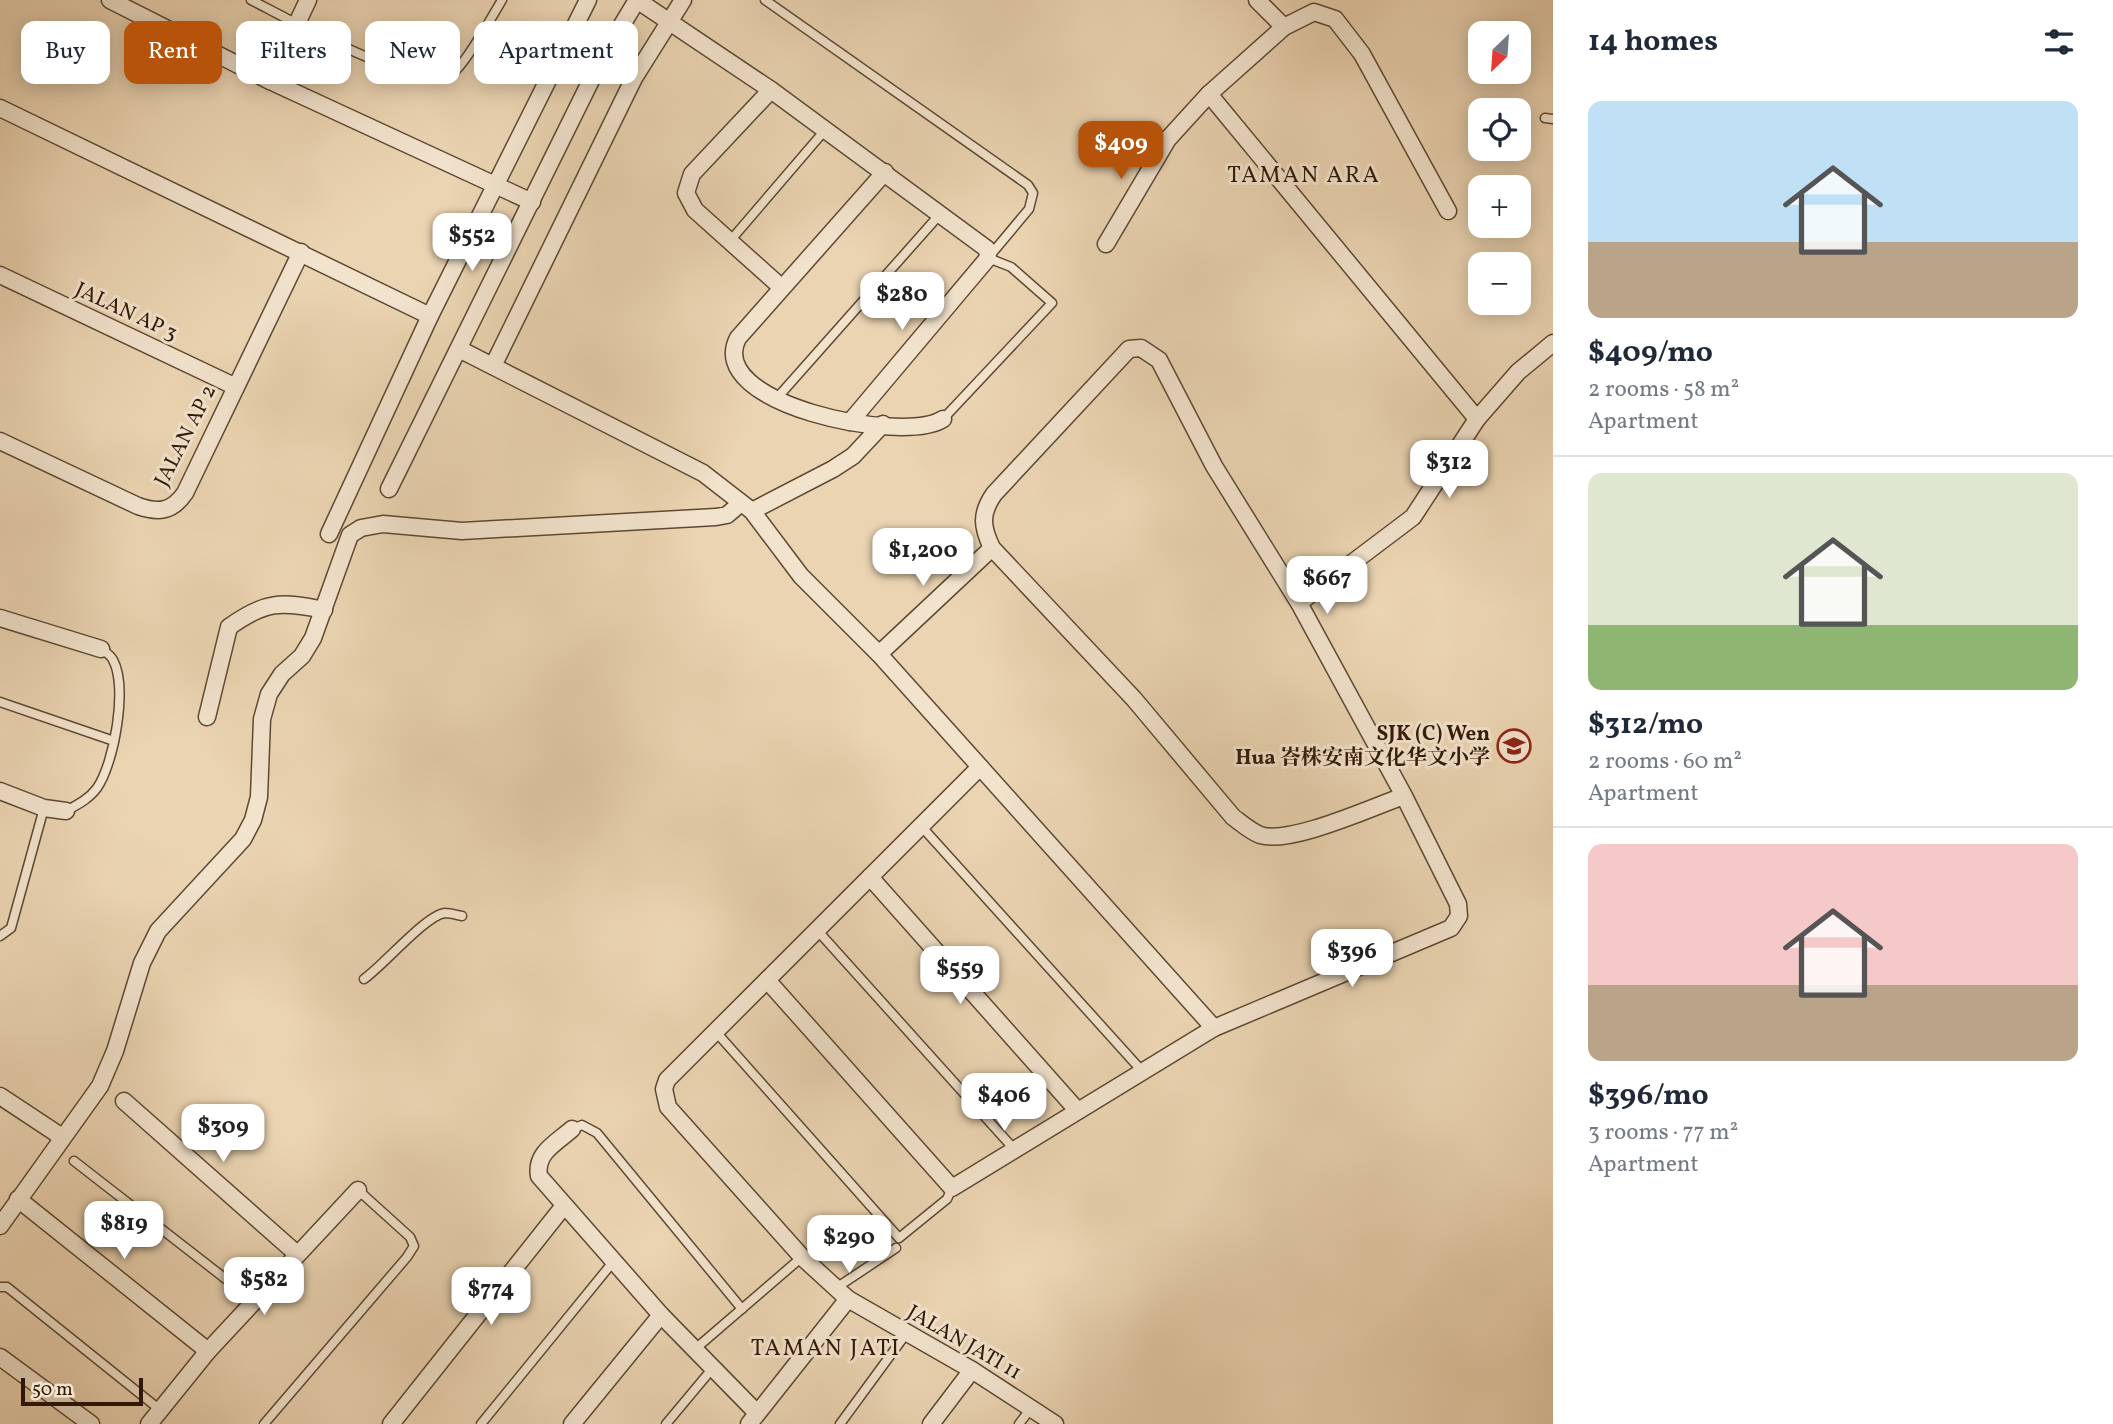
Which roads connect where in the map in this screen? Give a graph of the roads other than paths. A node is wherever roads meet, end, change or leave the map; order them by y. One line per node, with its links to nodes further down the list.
1 (110, 0): 15 (street)
2 (251, 0): 10 (lane)
3 (308, 0): 11 (street)
4 (502, 0): 14 (lane)
5 (588, 0): 22 (street)
6 (637, 0): 12 (street); 23 (street)
7 (683, 0): 12 (street)
8 (765, 0): 29 (lane)
9 (1256, 0): 13 (street)
10 (293, 21)
11 (298, 21)
12 (668, 22): 17 (street); 35 (street)
13 (1284, 27): 18 (street); 24 (street)
14 (351, 48)
15 (236, 63)
16 (279, 84): 22 (street)
17 (771, 90): 20 (street); 26 (street)
18 (1209, 94): 27 (street); 39 (street)
19 (0, 108): 28 (street)
20 (826, 129): 21 (street); 26 (lane)
21 (885, 172): 25 (street); 31 (street)
22 (495, 185): 23 (street); 32 (street)
23 (532, 202): 34 (street)
24 (1448, 211)
25 (941, 213): 29 (street); 37 (lane)
26 (730, 241): 31 (street)
27 (1106, 244)
28 (301, 252): 32 (street); 36 (street, JALAN AP 2)
29 (988, 258): 38 (lane); 40 (street)
30 (0, 275): 36 (street, JALAN AP 3)
31 (782, 288): 37 (street)
32 (430, 316): 45 (street)
33 (1553, 344): 39 (street)
34 (459, 349): 35 (street); 43 (street)
35 (493, 366): 44 (street)
36 (234, 386): 42 (street, JALAN AP 2)
37 (776, 398): 40 (street)
38 (943, 419): 41 (street)
39 (1477, 419): 47 (street)
40 (850, 422): 41 (street)
41 (883, 424): 44 (street)
42 (0, 441)
43 (389, 489)
44 (747, 507): 48 (street); 51 (street)
45 (329, 534)
46 (992, 548): 47 (street); 51 (street); 57 (street)
47 (1299, 603): 57 (street)
48 (324, 610): 53 (street); 74 (street)
49 (0, 618): 50 (street)
50 (101, 649): 54 (lane)
51 (879, 654): 55 (street)
52 (0, 702): 54 (lane)
53 (207, 717)
54 (114, 741): 59 (lane)
55 (980, 766): 60 (street); 67 (street)
56 (0, 791): 58 (street)
57 (1405, 796): 67 (street)
58 (44, 808): 59 (street); 64 (lane)
59 (65, 811)
60 (921, 826): 61 (street); 69 (lane)
61 (870, 877): 63 (street); 72 (street)
62 (462, 916): 65 (lane)
63 (817, 930): 66 (street); 75 (lane)
64 (0, 936)
65 (364, 979)
66 (767, 981): 68 (street); 77 (street)
67 (1214, 1028): 69 (street)
68 (716, 1032): 77 (lane); 84 (street, JALAN JATI 11)
69 (1142, 1071): 72 (street)
70 (0, 1096): 74 (street)
71 (124, 1101): 83 (street)
72 (1077, 1110): 75 (street)
73 (572, 1129): 80 (street); 89 (lane)
74 (62, 1137): 79 (street)
75 (1014, 1149): 77 (street)
76 (74, 1161): 88 (lane)
77 (951, 1188)
78 (358, 1190): 83 (street); 101 (lane)
79 (18, 1199): 81 (street); 93 (street)
80 (563, 1207): 85 (street); 102 (street)
81 (0, 1226)
82 (896, 1248): 87 (lane)
83 (297, 1254): 88 (street)
84 (802, 1257): 87 (street, JALAN JATI 11); 89 (lane)
85 (613, 1262): 90 (street); 103 (lane)
86 (0, 1287): 99 (lane)
87 (842, 1293): 91 (street, JALAN JATI 11); 98 (street)
88 (254, 1301): 93 (street)
89 (742, 1309): 92 (lane)
90 (661, 1315): 92 (street); 104 (street)
91 (906, 1334): 96 (street, JALAN JATI 11); 106 (lane)
92 (694, 1350): 95 (street)
93 (208, 1351): 99 (street)
94 (0, 1357): 100 (street)
95 (712, 1369): 98 (street); 105 (lane)
96 (972, 1370): 97 (street, JALAN JATI 11); 107 (street)
97 (1032, 1407): 108 (lane); 109 (street, JALAN JATI 11)
98 (753, 1418)
99 (152, 1420)
100 (92, 1424)
101 (264, 1424)
102 (391, 1424)
103 (481, 1424)
104 (572, 1424)
105 (666, 1424)
106 (840, 1424)
107 (931, 1424)
108 (1019, 1424)
109 (1055, 1424)

